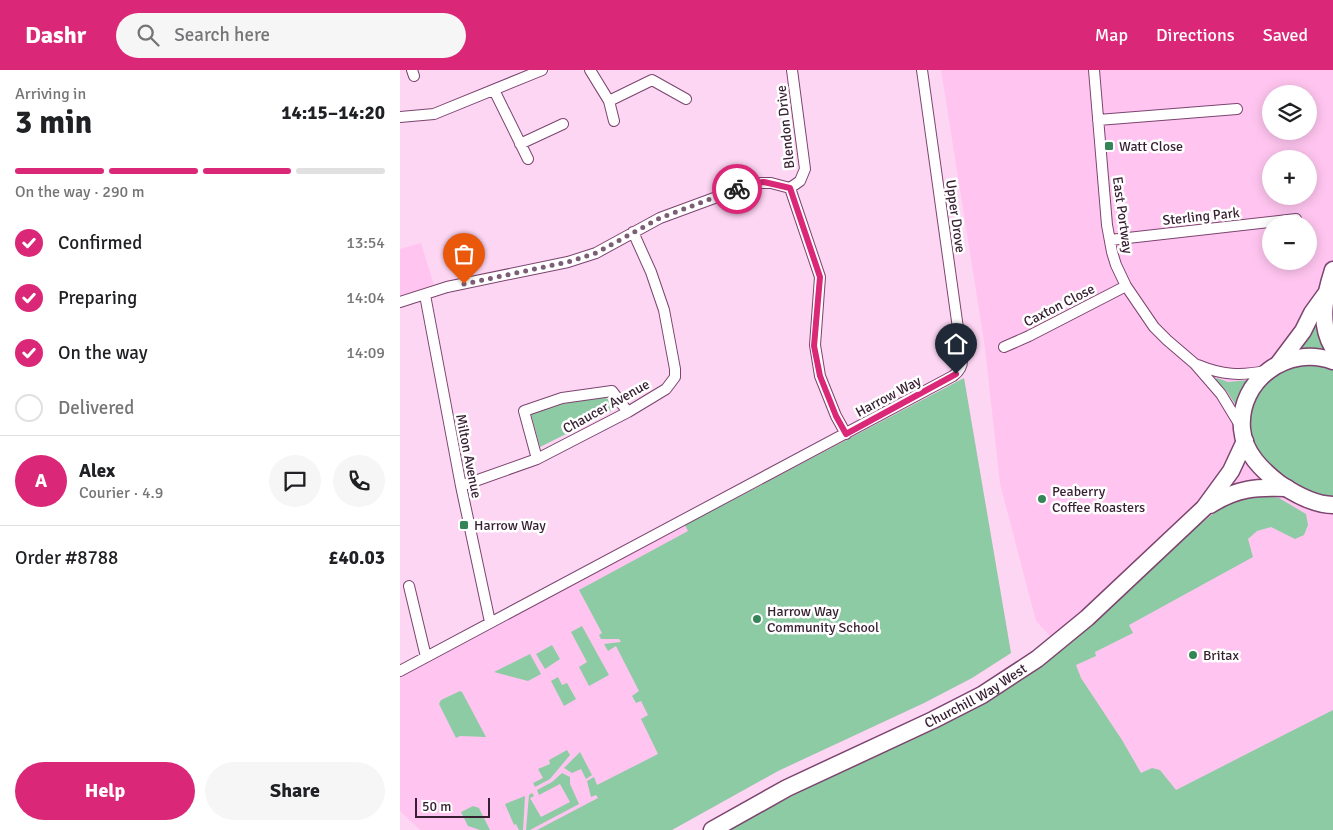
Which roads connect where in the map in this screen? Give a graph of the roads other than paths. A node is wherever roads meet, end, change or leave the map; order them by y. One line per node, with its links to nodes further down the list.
1 (542, 70): 6 (street)
2 (590, 70): 8 (street)
3 (792, 70): 16 (street, Blendon Drive)
4 (922, 70): 29 (street, Upper Drove)
5 (1094, 70): 11 (street, East Portway)
6 (494, 90): 10 (street); 14 (street)
7 (686, 99): 8 (street)
8 (610, 101): 12 (street)
9 (1237, 109): 11 (street)
10 (400, 117)
11 (1098, 120): 19 (street, East Portway)
12 (614, 121)
13 (563, 124): 14 (street)
14 (520, 144): 15 (street)
15 (528, 158)
16 (790, 188): 18 (street); 32 (street, Blendon Drive)
17 (1262, 223): 19 (street, Sterling Park)
18 (633, 232): 22 (street); 31 (street, Chaucer Avenue)
19 (1110, 240): 21 (street, East Portway)
20 (1333, 270): 23 (main road, Churchill Way West)
21 (1126, 286): 25 (street, Caxton Close); 28 (street, East Portway)
22 (425, 295): 24 (street); 35 (street, Milton Avenue)
23 (1325, 295): 26 (main road, Churchill Way West); 30 (main road, Churchill Way West)
24 (400, 302)
25 (1004, 347)
26 (1333, 348)
27 (1333, 361): 30 (main road)
28 (1195, 364): 30 (street); 33 (street, East Portway)
29 (962, 366): 32 (street, Harrow Way)
30 (1272, 367): 33 (main road, Churchill Way West)
31 (628, 412): 34 (street, Chaucer Avenue); 34 (street)
32 (846, 434): 40 (street, Harrow Way)
33 (1243, 434): 36 (main road, Churchill Way West); 38 (main road, Churchill Way West)
34 (537, 459): 35 (street, Chaucer Avenue)
35 (460, 486): 40 (street, Milton Avenue)
36 (1287, 488): 37 (main road, Churchill Way West); 38 (main road, Churchill Way West)
37 (1333, 505)
38 (1204, 508): 43 (main road, Churchill Way West)
39 (409, 586): 41 (street)
40 (490, 622): 41 (street, Harrow Way)
41 (426, 657): 42 (street, Harrow Way)
42 (400, 671)
43 (712, 830)

